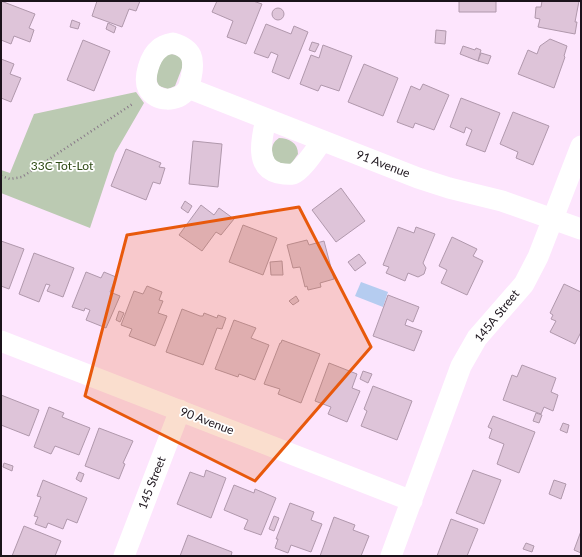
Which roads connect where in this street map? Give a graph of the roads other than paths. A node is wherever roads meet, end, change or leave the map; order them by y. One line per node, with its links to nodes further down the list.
1 (188, 88): 1 (street); 2 (street, 91 Avenue)
2 (266, 119): 3 (street, 91 Avenue); 3 (street)
3 (322, 141): 5 (street, 91 Avenue)
4 (581, 146): 5 (street, 145A Street)
5 (553, 218): 6 (street, 91 Avenue); 9 (street, 145A Street)
6 (581, 229)
7 (1, 341): 8 (street, 90 Avenue)
8 (180, 410): 9 (street, 90 Avenue); 10 (street, 145 Street)
9 (412, 501): 11 (street, 145A Street)
10 (124, 556)
11 (392, 556)

